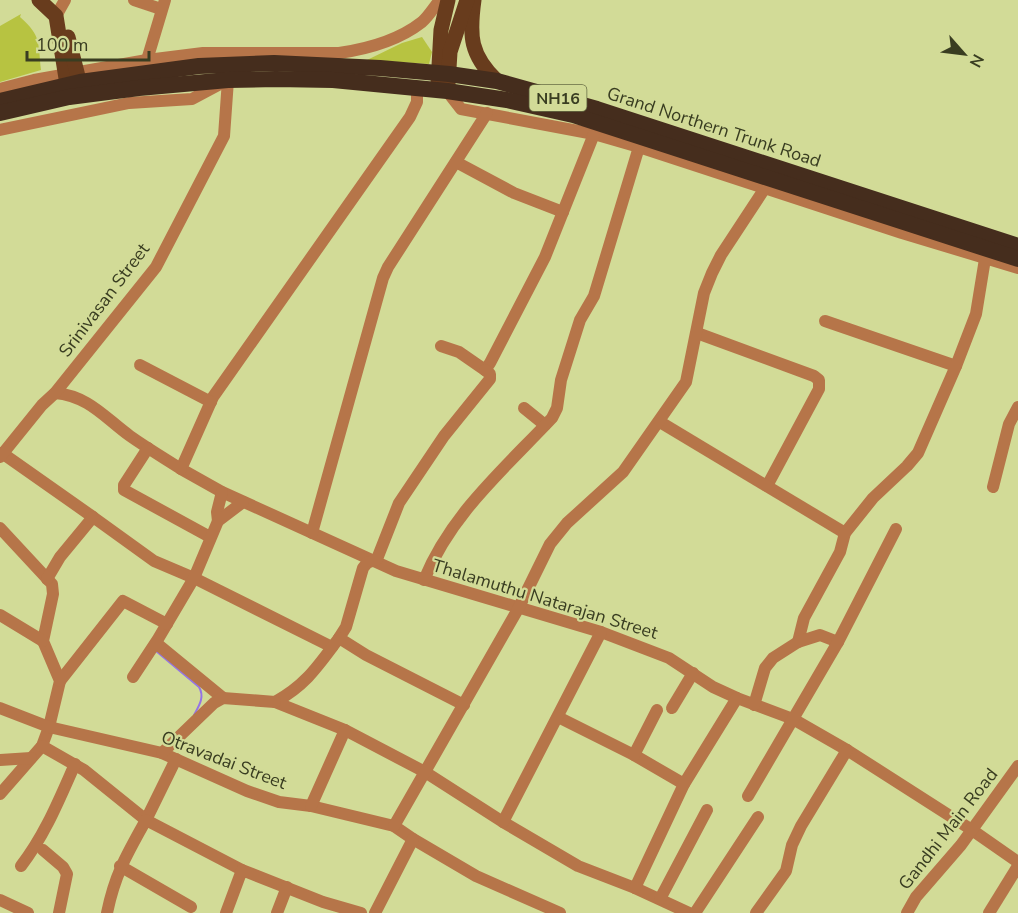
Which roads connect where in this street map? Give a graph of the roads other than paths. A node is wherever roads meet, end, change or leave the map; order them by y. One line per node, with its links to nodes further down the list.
1 (39, 0): 8 (main road)
2 (134, 0): 7 (street)
3 (440, 0): 9 (street)
4 (448, 0): 10 (main road)
5 (467, 0): 10 (main road)
6 (474, 0): 12 (main road)
7 (163, 4): 9 (street)
8 (58, 6): 13 (main road)
9 (147, 60): 13 (street)
10 (444, 73): 12 (highway, Grand Northern Trunk Road / NH16); 13 (highway, Grand Northern Trunk Road / NH16); 16 (main road)
11 (228, 80): 13 (highway, Grand Northern Trunk Road / NH16); 15 (highway, Grand Northern Trunk Road / NH16); 20 (street); 36 (street, Srinivasan Street)
12 (497, 81): 26 (highway, Grand Northern Trunk Road / NH16)
13 (74, 84): 14 (street); 17 (highway, Grand Northern Trunk Road / NH16); 18 (highway, Grand Northern Trunk Road / NH16)
14 (0, 89)
15 (417, 89): 16 (highway, Grand Northern Trunk Road / NH16); 37 (street)
16 (442, 90): 19 (street); 28 (highway, Grand Northern Trunk Road / NH16)
17 (0, 101)
18 (0, 112)
19 (487, 113): 21 (street); 23 (street)
20 (0, 130)
21 (594, 134): 22 (street); 25 (street)
22 (639, 147): 24 (street); 41 (street)
23 (456, 162): 25 (street); 53 (street)
24 (765, 188): 27 (street); 31 (street)
25 (563, 212): 35 (street)
26 (1018, 246)
27 (985, 259): 29 (street); 34 (street)
28 (1018, 259)
29 (1018, 268)
30 (825, 321): 34 (street)
31 (697, 333): 40 (street); 45 (street)
32 (441, 346): 35 (street)
33 (140, 365): 37 (street)
34 (956, 366): 54 (street)
35 (485, 370): 56 (street)
36 (55, 393): 42 (street, Thalamuthu Natarajan Street); 43 (street, Srinivasan Street)
37 (211, 402): 44 (street)
38 (1018, 407): 46 (street)
39 (524, 408): 41 (street)
40 (660, 422): 45 (street); 60 (street)
41 (545, 425): 59 (street)
42 (148, 448): 44 (street, Thalamuthu Natarajan Street); 55 (street)
43 (1, 455): 49 (street)
44 (181, 470): 47 (street, Thalamuthu Natarajan Street)
45 (767, 486): 54 (street)
46 (993, 487)
47 (222, 492): 48 (street, Thalamuthu Natarajan Street); 50 (street)
48 (243, 502): 50 (street); 53 (street, Thalamuthu Natarajan Street)
49 (93, 517): 57 (street); 58 (street)
50 (218, 521): 55 (street)
51 (0, 528): 58 (street)
52 (896, 529): 66 (street)
53 (312, 533): 56 (street, Thalamuthu Natarajan Street)
54 (845, 533): 65 (street)
55 (210, 537): 57 (street)
56 (373, 561): 59 (street, Thalamuthu Natarajan Street); 68 (street)
57 (194, 578): 62 (street); 68 (street)
58 (47, 579): 64 (street)
59 (424, 580): 60 (street, Thalamuthu Natarajan Street)
60 (518, 609): 63 (street, Thalamuthu Natarajan Street); 75 (street)
61 (0, 615): 64 (street)
62 (167, 624): 67 (street); 71 (street)
63 (601, 632): 69 (street, Thalamuthu Natarajan Street); 80 (street)
64 (43, 641): 71 (street)
65 (798, 642): 66 (street); 76 (street)
66 (838, 642): 81 (street)
67 (156, 643): 70 (street); 72 (street)
68 (335, 643): 74 (street); 75 (street)
69 (693, 673): 73 (street, Thalamuthu Natarajan Street); 78 (street)
70 (133, 677)
71 (60, 681): 82 (street)
72 (223, 698): 74 (street); 86 (street)
73 (737, 699): 76 (street, Thalamuthu Natarajan Street); 94 (street)
74 (275, 702): 83 (street)
75 (464, 705): 93 (street)
76 (754, 705): 81 (street, Thalamuthu Natarajan Street)
77 (0, 708): 82 (street, Otravadai Street)
78 (672, 708)
79 (657, 710): 87 (street)
80 (558, 717): 87 (street); 101 (street)
81 (793, 719): 85 (street, Thalamuthu Natarajan Street); 96 (street)
82 (49, 728): 84 (street); 86 (street, Otravadai Street)
83 (345, 730): 93 (street); 97 (street)
84 (42, 746): 88 (street); 91 (street)
85 (847, 750): 103 (street, Thalamuthu Natarajan Street); 126 (street)
86 (162, 753): 89 (street, Otravadai Street)
87 (634, 755): 94 (street)
88 (31, 758): 90 (street); 95 (street)
89 (176, 759): 97 (street, Otravadai Street); 100 (street)
90 (0, 760)
91 (75, 764): 100 (street); 107 (street)
92 (1018, 766): 103 (street, Gandhi Main Road)
93 (425, 771): 101 (street); 102 (street)
94 (684, 784): 111 (street)
95 (0, 794)
96 (748, 796)
97 (311, 806): 102 (street, Otravadai Street)
98 (707, 810): 112 (street)
99 (758, 818): 125 (street)
100 (146, 820): 108 (street); 109 (street)
101 (503, 822): 111 (street)
102 (394, 826): 104 (street, Otravadai Street)
103 (972, 830): 106 (street, Thalamuthu Natarajan Street); 127 (street, Gandhi Main Road)
104 (413, 839): 122 (street); 123 (street, Otravadai Street)
105 (43, 850): 117 (street)
106 (1018, 864): 128 (street)
107 (21, 866)
108 (120, 866): 114 (street); 118 (street)
109 (243, 870): 110 (street); 119 (street)
110 (287, 887): 115 (street); 120 (street)
111 (635, 888): 112 (street)
112 (660, 899): 124 (street)
113 (0, 901): 116 (street)
114 (191, 907)
115 (322, 908): 121 (street)
116 (28, 913)
117 (59, 913)
118 (107, 913)
119 (226, 913)
120 (277, 913)
121 (361, 913)
122 (375, 913)
123 (560, 913)
124 (689, 913)
125 (695, 913)
126 (756, 913)
127 (907, 913)
128 (989, 913)

